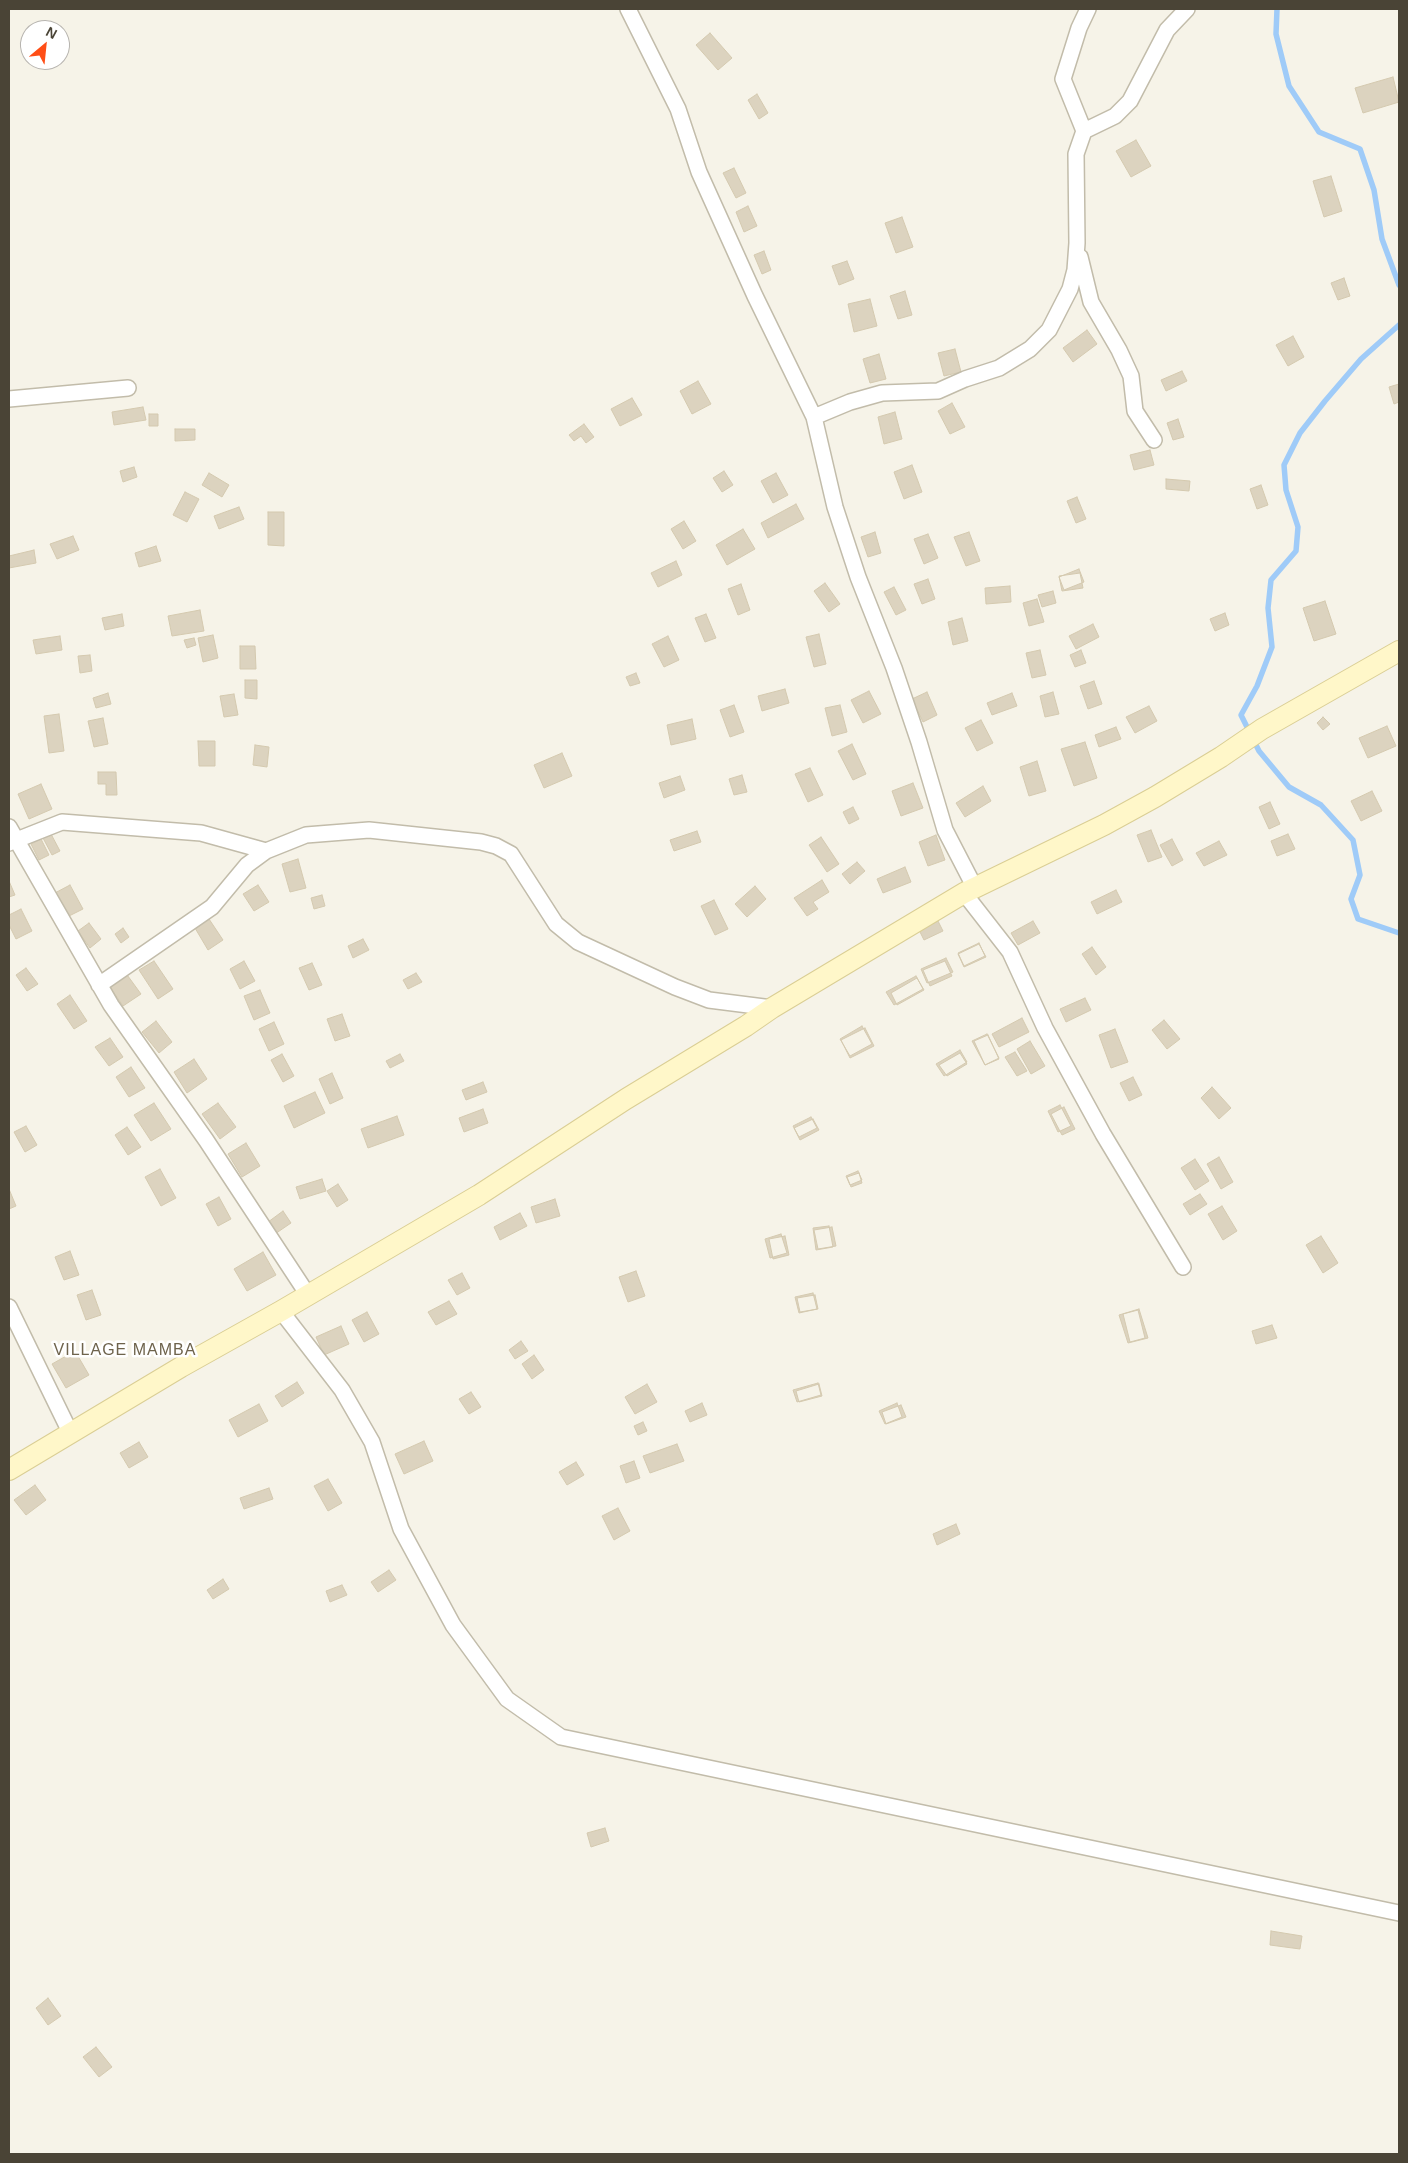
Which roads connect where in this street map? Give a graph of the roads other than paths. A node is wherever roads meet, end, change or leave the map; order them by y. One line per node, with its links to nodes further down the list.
1 (628, 9): 8 (street)
2 (1088, 9): 4 (street)
3 (1187, 9): 4 (street)
4 (1084, 131): 5 (street)
5 (1077, 243): 8 (street); 9 (street)
6 (128, 388): 7 (street)
7 (9, 399)
8 (814, 417): 13 (street)
9 (1154, 440)
10 (1399, 651): 13 (street)
11 (11, 836): 12 (street); 14 (street)
12 (266, 851): 14 (street); 15 (street)
13 (970, 890): 15 (street); 16 (street)
14 (99, 985): 17 (street)
15 (772, 1008): 17 (street)
16 (1183, 1268)
17 (308, 1295): 19 (street)
18 (9, 1307): 20 (street)
19 (281, 1311): 20 (street); 22 (street)
20 (70, 1432): 21 (street)
21 (9, 1470)
22 (1399, 1912)

